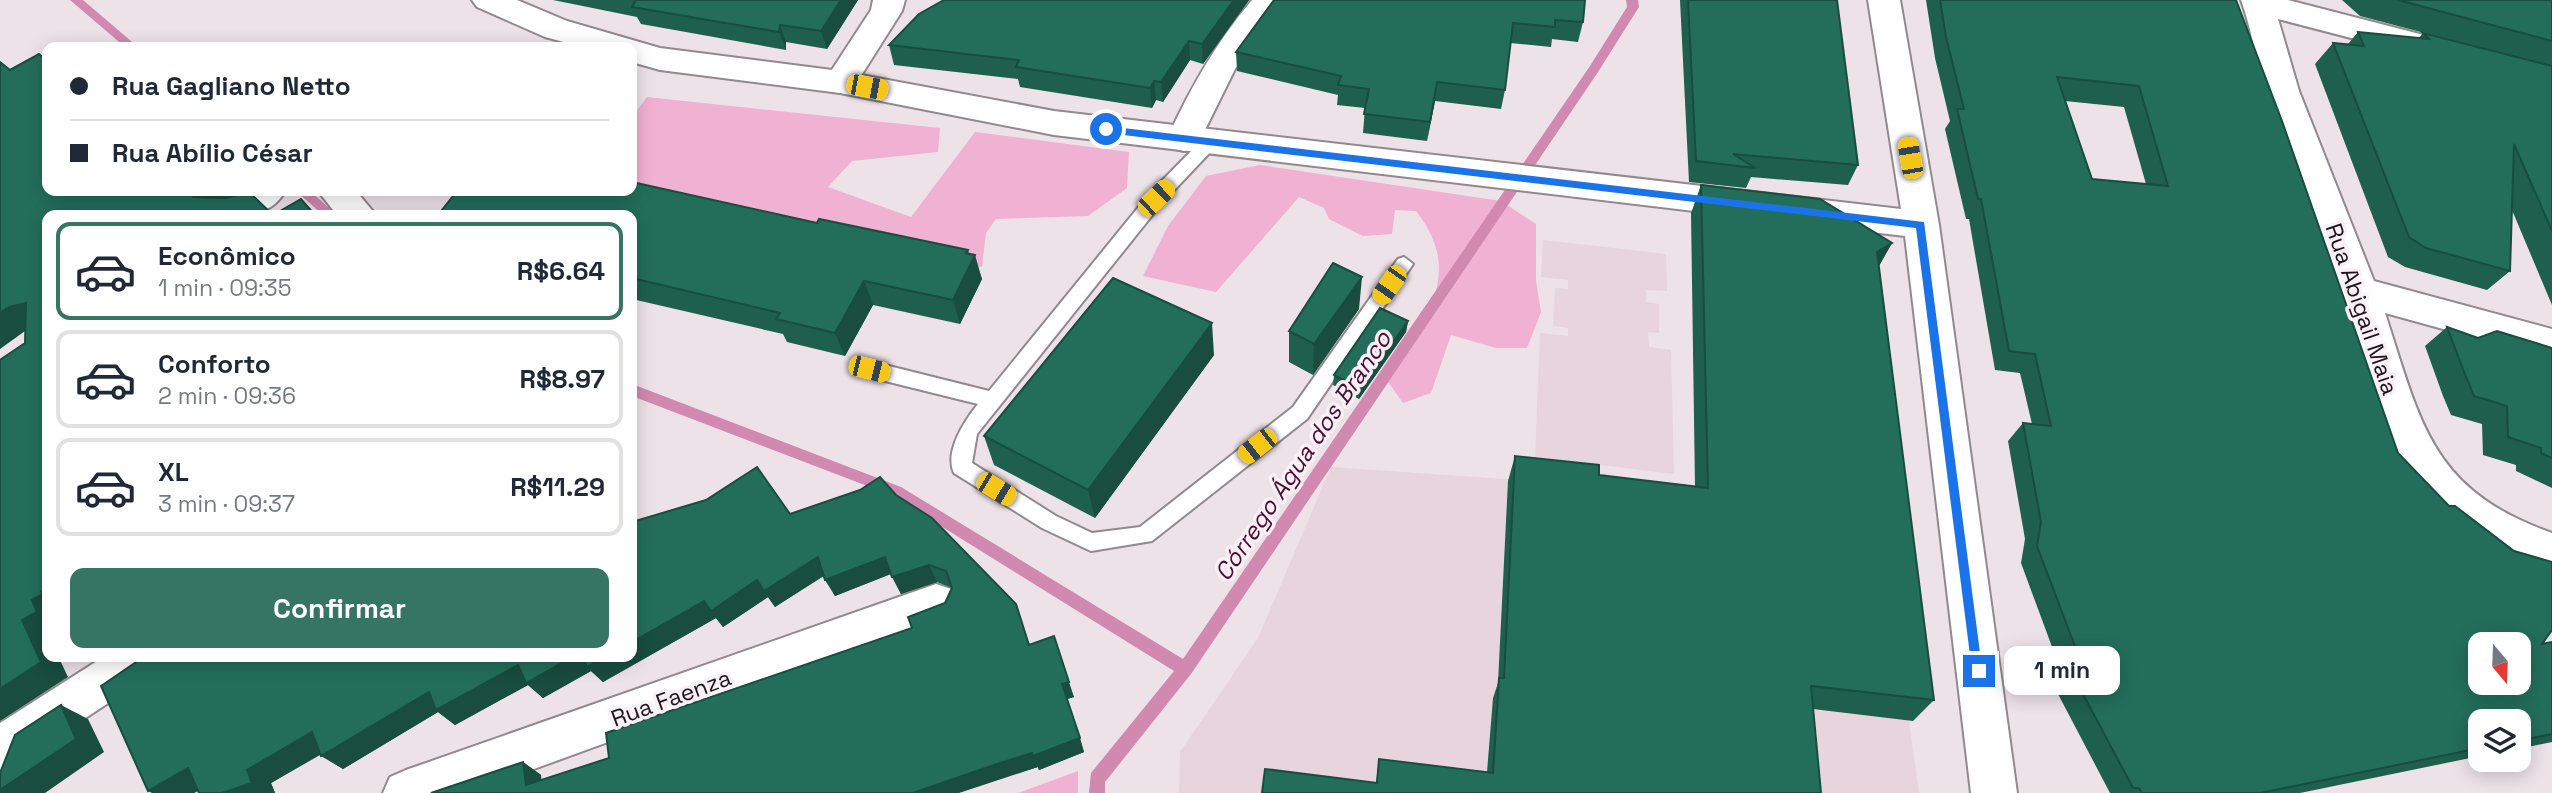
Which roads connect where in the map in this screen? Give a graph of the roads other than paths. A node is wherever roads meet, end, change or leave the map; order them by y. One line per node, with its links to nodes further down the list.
1 (488, 0): 6 (street)
2 (1269, 0): 10 (street)
3 (1884, 0): 15 (street)
4 (2258, 2): 8 (street); 17 (street, Rua Abigail Maia)
5 (895, 4): 9 (street)
6 (602, 42)
7 (637, 52): 9 (street)
8 (2459, 55)
9 (840, 82): 10 (street)
10 (1197, 141): 15 (street); 20 (lane)
11 (260, 196): 13 (street)
12 (340, 196): 14 (street)
13 (238, 210)
14 (353, 210)
15 (1921, 225): 26 (street)
16 (1404, 264): 20 (lane)
17 (2360, 292): 18 (street); 21 (street, Rua Abigail Maia)
18 (2552, 344)
19 (869, 369): 20 (lane)
20 (993, 400)
21 (2552, 551)
22 (936, 603): 25 (street, Rua Faenza)
23 (134, 662): 24 (street)
24 (0, 750)
25 (406, 793)
26 (1994, 793)

